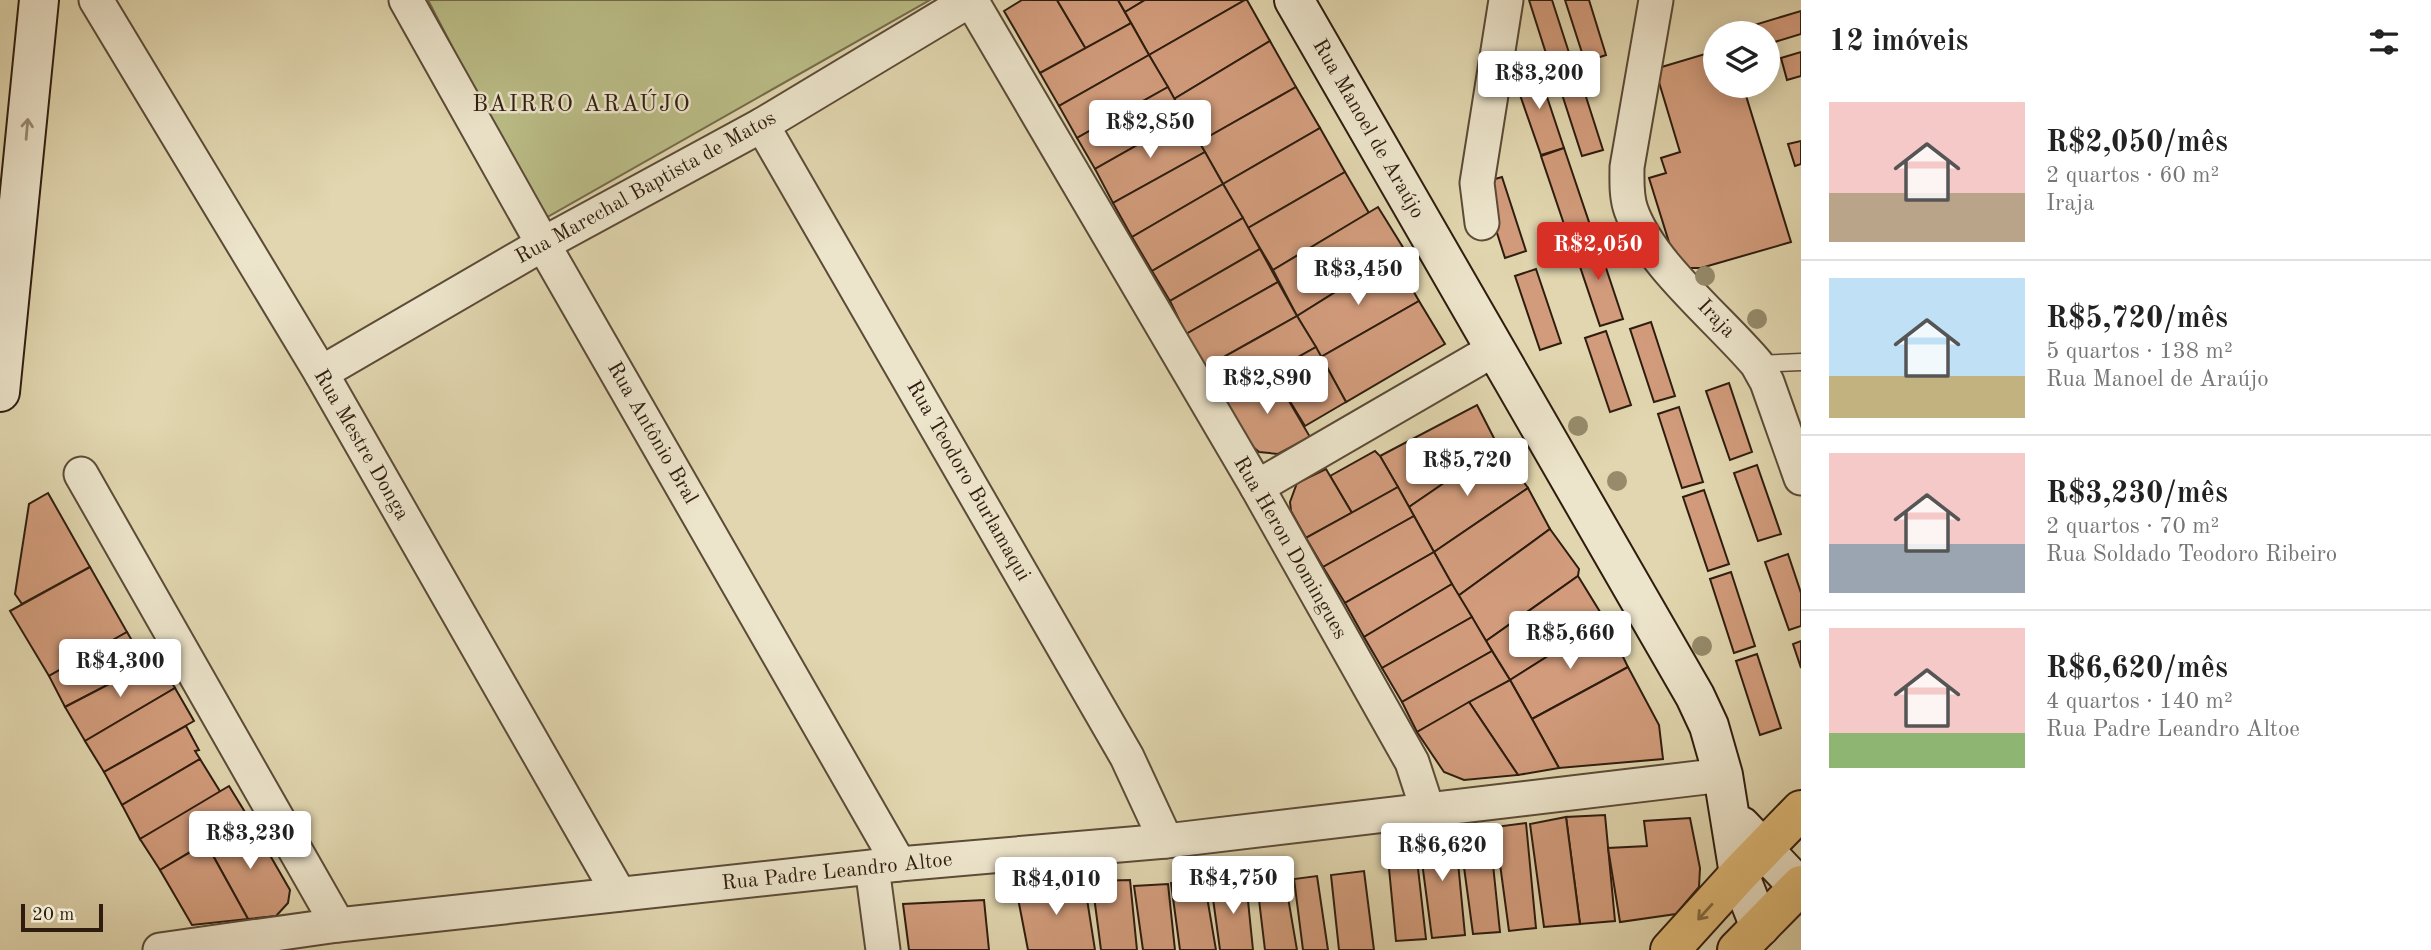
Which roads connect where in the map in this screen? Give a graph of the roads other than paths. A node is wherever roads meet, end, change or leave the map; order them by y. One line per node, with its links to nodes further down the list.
1 (39, 0): 15 (street, one-way to 1)
2 (406, 0): 10 (street, Rua Antônio Bral)
3 (971, 0): 8 (street, Rua Marechal Baptista de Matos); 18 (street, Rua Heron Domingues)
4 (1294, 0): 11 (street, Rua Manoel de Araújo)
5 (1506, 0): 9 (street)
6 (1656, 0): 13 (street, Iraja)
7 (102, 11): 14 (street, Rua Mestre Donga)
8 (762, 125): 10 (street, Rua Marechal Baptista de Matos); 22 (street, Rua Teodoro Burlamaqui)
9 (1482, 223)
10 (543, 244): 14 (street, Rua Marechal Baptista de Matos); 24 (street, Rua Antônio Bral)
11 (1495, 349): 18 (street); 19 (street, Rua Manoel de Araújo)
12 (1801, 362): 13 (lane)
13 (1757, 364): 17 (street, Iraja)
14 (321, 373): 26 (street, Rua Mestre Donga)
15 (0, 392)
16 (81, 474): 27 (street)
17 (1801, 478)
18 (1257, 487): 21 (street, Rua Heron Domingues)
19 (1723, 775): 21 (street, Rua Padre Leandro Altoe); 23 (street, Rua Manoel de Araújo)
20 (1801, 810): 23 (main road)
21 (1428, 811): 22 (street, Rua Padre Leandro Altoe)
22 (1166, 841): 24 (street, Rua Padre Leandro Altoe)
23 (1751, 862): 25 (street); 28 (street, Rua Manoel de Araújo); 31 (main road, one-way to 31)
24 (886, 866): 26 (street, Rua Padre Leandro Altoe); 30 (street)
25 (1800, 886): 28 (main road)
26 (618, 894): 27 (street, Rua Padre Leandro Altoe)
27 (338, 925): 29 (street, Rua Padre Leandro Altoe)
28 (1748, 938)
29 (160, 950)
30 (883, 950)
31 (1670, 950)

